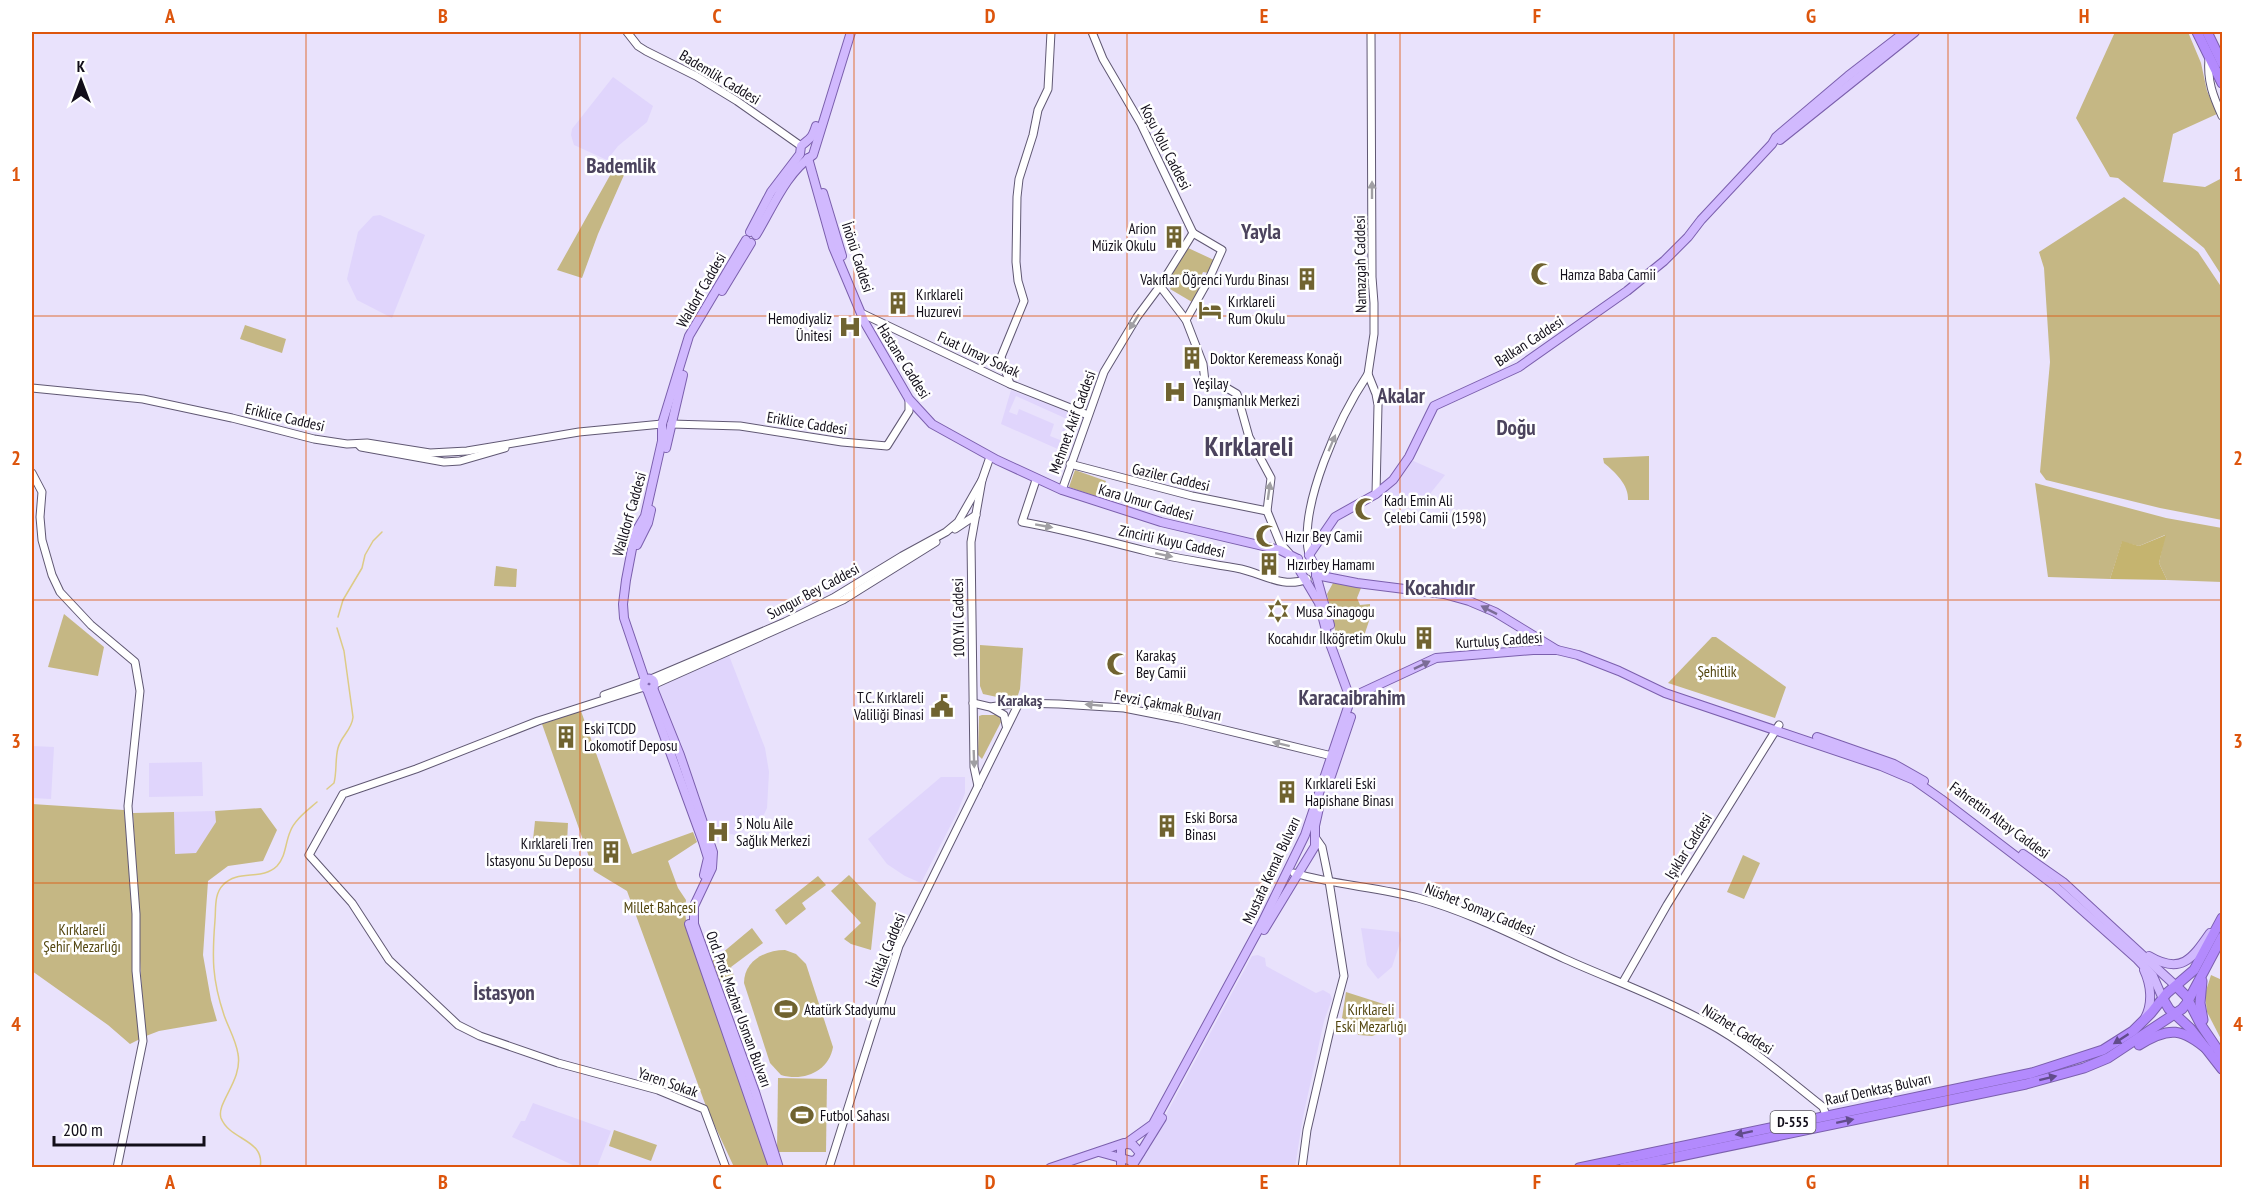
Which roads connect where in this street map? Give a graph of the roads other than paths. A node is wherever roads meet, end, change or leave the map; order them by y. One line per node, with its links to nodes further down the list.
1 (627, 32): 16 (street, Bademlik Caddesi)
2 (846, 32): 16 (main road)
3 (851, 32): 16 (main road)
4 (1051, 32): 22 (street)
5 (1092, 32): 17 (street, Koşu Yolu Caddesi)
6 (1371, 32): 21 (street, Namazgah Caddesi, one-way to 6)
7 (1905, 32): 13 (main road, Balkan Caddesi)
8 (1915, 32): 13 (main road, Balkan Caddesi)
9 (2197, 32): 11 (highway)
10 (2208, 32): 12 (highway)
11 (2209, 56): 14 (highway); 15 (street)
12 (2223, 63)
13 (1850, 78): 35 (main road, Balkan Caddesi)
14 (2223, 83)
15 (2223, 116)
16 (806, 151): 19 (main road, İnönü Caddesi); 26 (main road, Waldorf Caddesi)
17 (1193, 233): 18 (street, Mehmet Akif Caddesi); 20 (street)
18 (1160, 286): 20 (street); 25 (street, Mehmet Akif Caddesi, one-way to 25)
19 (861, 313): 22 (street, Fuat Umay Sokak); 24 (main road, Hastane Caddesi)
20 (1186, 320): 38 (street, one-way to 20)
21 (1368, 374): 35 (street, Namazgah Caddesi); 42 (street, one-way to 21)
22 (1010, 384): 25 (street, Fuat Umay Sokak)
23 (32, 388): 28 (street, Eriklice Caddesi)
24 (909, 399): 26 (street, Eriklice Caddesi); 29 (main road, Hastane Caddesi)
25 (1088, 415): 30 (street, Mehmet Akif Caddesi)
26 (667, 422): 27 (street, Eriklice Caddesi); 46 (main road, Walldorf Caddesi)
27 (522, 442): 28 (street, Eriklice Caddesi); 28 (street, Eriklice Caddesi)
28 (358, 444)
29 (990, 457): 32 (street, 100.Yıl Caddesi); 33 (main road, Kara Umur Caddesi)
30 (1070, 465): 34 (street, Mehmet Akif Caddesi); 38 (street, Gaziler Caddesi)
31 (32, 473): 83 (street)
32 (982, 480): 36 (street, 100.Yıl Caddesi); 37 (street, 100.Yıl Caddesi)
33 (1036, 480): 34 (main road, Kara Umur Caddesi); 44 (street, Zincirli Kuyu Caddesi, one-way to 44)
34 (1062, 490): 43 (main road, Kara Umur Caddesi)
35 (1376, 494): 42 (main road, Balkan Caddesi)
36 (969, 501): 37 (street); 46 (street, Sungur Bey Caddesi)
37 (977, 506): 39 (street, 100.Yıl Caddesi)
38 (1267, 511): 43 (street)
39 (976, 515): 40 (street, Sungur Bey Caddesi); 41 (street, 100.Yıl Caddesi)
40 (964, 523): 41 (street); 46 (street, Sungur Bey Caddesi)
41 (973, 533): 48 (street, 100.Yıl Caddesi)
42 (1309, 555): 43 (main road); 44 (main road)
43 (1298, 559): 44 (main road)
44 (1311, 577): 45 (main road, one-way to 44); 47 (main road)
45 (1557, 650): 47 (main road, Kurtuluş Caddesi, one-way to 45); 52 (main road, Kurtuluş Caddesi)
46 (649, 683): 55 (street, Sungur Bey Caddesi); 60 (main road, Walldorf Caddesi)
47 (1353, 698): 53 (main road, Mustafa Kemal Bulvarı)
48 (973, 703): 50 (street, Fevzi Çakmak Bulvarı); 54 (street, 100.Yıl Caddesi, one-way to 54)
49 (1019, 704): 50 (street, Fevzi Çakmak Bulvarı); 51 (street, İstiklal Caddesi); 53 (street, Fevzi Çakmak Bulvarı, one-way to 49)
50 (990, 707): 51 (street)
51 (1006, 728): 54 (street, İstiklal Caddesi)
52 (1777, 728): 66 (main road, Fahrettin Altay Caddesi); 68 (street, Işıklar Caddesi)
53 (1335, 757): 56 (main road, Mustafa Kemal Bulvarı); 57 (main road, Mustafa Kemal Bulvarı)
54 (978, 786): 87 (street, İstiklal Caddesi)
55 (343, 794): 84 (street, Yaren Sokak)
56 (1305, 835): 57 (main road); 58 (main road, Mustafa Kemal Bulvarı)
57 (1315, 837): 59 (main road, Mustafa Kemal Bulvarı); 63 (street)
58 (1299, 847): 59 (main road); 61 (main road, Mustafa Kemal Bulvarı)
59 (1311, 853): 62 (main road, Mustafa Kemal Bulvarı)
60 (711, 860): 85 (main road, Ord. Prof. Mazhar Usman Bulvarı); 86 (main road, Ord. Prof. Mazhar Usman Bulvarı)
61 (1287, 871): 62 (street, Nüshet Somay Caddesi); 79 (main road, Mustafa Kemal Bulvarı)
62 (1298, 874): 63 (street, Nüshet Somay Caddesi); 81 (main road, Mustafa Kemal Bulvarı)
63 (1329, 881): 68 (street, Nüshet Somay Caddesi); 89 (street)
64 (2221, 920): 66 (main road); 69 (highway, D-555)
65 (2223, 937): 67 (highway, D-555)
66 (2133, 950): 69 (main road, Fahrettin Altay Caddesi); 70 (main road, Fahrettin Altay Caddesi); 73 (main road)
67 (2204, 972): 71 (highway, D-555); 74 (highway)
68 (1623, 982): 78 (street, Nüzhet Caddesi)
69 (2176, 986): 70 (highway, D-555); 71 (highway)
70 (2163, 999): 72 (highway); 73 (highway, Rauf Denktaş Bulvarı / D-555)
71 (2189, 1000): 72 (highway, D-555); 74 (highway)
72 (2175, 1014): 74 (highway); 76 (highway, Rauf Denktaş Bulvarı / D-555)
73 (2142, 1023): 78 (highway, Rauf Denktaş Bulvarı / D-555, one-way to 78)
74 (2210, 1046): 75 (highway); 76 (highway); 77 (highway)
75 (2223, 1056)
76 (2090, 1066): 91 (highway, Rauf Denktaş Bulvarı / D-555, one-way to 76)
77 (2223, 1069)
78 (1826, 1115): 90 (highway, Rauf Denktaş Bulvarı / D-555, one-way to 90)
79 (1124, 1143): 80 (main road, Mustafa Kemal Bulvarı); 81 (main road); 82 (main road)
80 (1099, 1152): 82 (main road); 88 (main road, Mustafa Kemal Bulvarı)
81 (1135, 1160): 82 (main road)
82 (1121, 1163)
83 (117, 1167)
84 (726, 1167)
85 (773, 1167)
86 (779, 1167)
87 (829, 1167)
88 (1050, 1167)
89 (1302, 1167)
90 (1579, 1167)
91 (1623, 1167)

